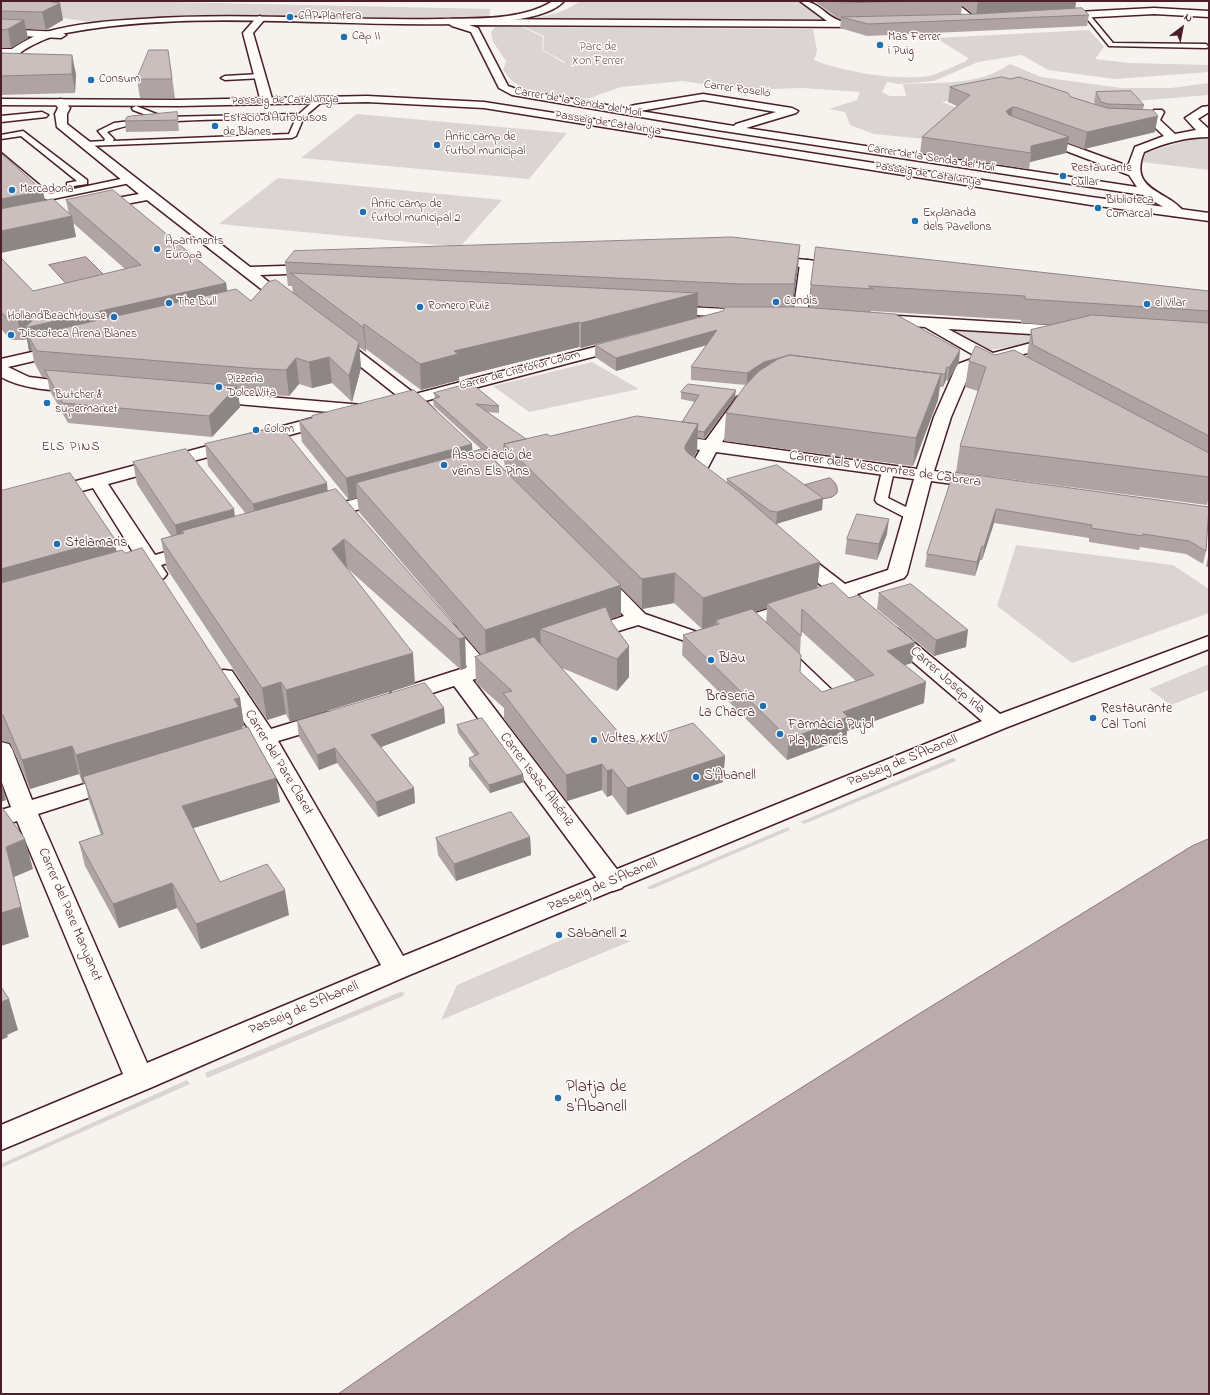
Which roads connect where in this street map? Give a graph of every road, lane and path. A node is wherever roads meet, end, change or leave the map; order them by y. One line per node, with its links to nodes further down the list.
1 (559, 1): 15 (street)
2 (805, 1): 7 (street)
3 (951, 4): 5 (street); 13 (street)
4 (1076, 5): 9 (street)
5 (938, 7)
6 (836, 10): 7 (street)
7 (820, 11): 16 (street)
8 (1207, 11): 9 (street)
9 (1086, 14): 10 (street); 20 (lane)
10 (1046, 16)
11 (260, 19): 12 (street); 19 (street); 25 (street)
12 (442, 22): 15 (street); 15 (street)
13 (959, 22)
14 (883, 23): 16 (street)
15 (482, 24): 16 (street); 33 (street, Carrer de la Senda del Molí)
16 (837, 24)
17 (1, 32): 18 (street)
18 (48, 34): 19 (street); 22 (street)
19 (64, 34): 24 (street)
20 (1206, 46)
21 (1, 52): 22 (street)
22 (15, 52): 23 (street)
23 (1, 61)
24 (1, 70)
25 (260, 74): 26 (lane); 29 (street)
26 (225, 77)
27 (320, 100): 29 (street, Passeig de Catalunya); 35 (lane); 41 (street, Passeig de Catalunya)
28 (1, 102): 31 (street, Passeig de Catalunya)
29 (268, 102): 30 (street, Passeig de Catalunya)
30 (179, 104): 31 (street, Passeig de Catalunya); 32 (street)
31 (61, 108): 32 (street); 36 (street); 47 (street)
32 (136, 108): 37 (lane)
33 (618, 110): 39 (street, Carrer de la Senda del Molí); 40 (street, Carrer Roselló)
34 (1208, 112): 43 (street)
35 (301, 116): 37 (lane); 46 (lane)
36 (1, 119)
37 (167, 120): 46 (lane)
38 (1140, 121): 45 (street)
39 (717, 127): 40 (street, Carrer de la Senda del Molí); 41 (street, Carrer de la Senda del Molí)
40 (733, 128): 52 (street, Carrer de la Senda del Molí)
41 (632, 129): 55 (street, Passeig de Catalunya)
42 (1026, 133): 49 (street)
43 (1207, 133): 45 (street)
44 (1, 137): 51 (lane)
45 (1172, 137): 49 (street)
46 (106, 143): 47 (lane)
47 (86, 144): 50 (street)
48 (1, 155): 51 (lane)
49 (1134, 172): 52 (street)
50 (130, 180): 51 (lane); 53 (street)
51 (41, 191)
52 (1146, 192): 55 (street)
53 (149, 196): 54 (street); 61 (street)
54 (79, 210)
55 (1178, 213): 56 (street, Passeig de Catalunya)
56 (1209, 217)
57 (755, 258): 58 (street)
58 (806, 264): 60 (street); 67 (street)
59 (332, 268): 61 (street)
60 (861, 270)
61 (246, 271): 63 (street)
62 (651, 309): 64 (street)
63 (301, 312)
64 (738, 314): 65 (street); 71 (street)
65 (761, 314)
66 (784, 314): 67 (street)
67 (800, 314): 68 (street)
68 (816, 315)
69 (863, 319): 70 (street)
70 (925, 323): 75 (street); 75 (street)
71 (692, 326)
72 (326, 332): 82 (street)
73 (638, 340): 82 (street, Carrer de Cristófor Colom)
74 (77, 346): 76 (street)
75 (990, 358): 77 (street); 88 (street)
76 (1, 364)
77 (1010, 369)
78 (1, 370): 79 (street)
79 (92, 388)
80 (748, 390): 86 (street)
81 (196, 396): 83 (street)
82 (414, 400): 83 (street, Carrer de Cristófor Colom); 84 (street)
83 (375, 408): 89 (street, Carrer de Cristófor Colom)
84 (437, 420)
85 (648, 437): 86 (street, Carrer dels Vescomtes de Cabrera)
86 (711, 445): 87 (street, Carrer dels Vescomtes de Cabrera); 92 (street)
87 (888, 471): 88 (street, Carrer dels Vescomtes de Cabrera); 95 (lane)
88 (924, 476): 90 (street, Carrer dels Vescomtes de Cabrera); 95 (street)
89 (98, 482): 94 (street, Carrer de Cristófor Colom); 100 (street)
90 (996, 485)
91 (404, 491): 93 (street)
92 (719, 495)
93 (338, 502): 96 (street); 97 (street)
94 (1, 507)
95 (913, 516): 104 (street)
96 (305, 519)
97 (358, 526)
98 (780, 543): 104 (street, Carrer Josep Irla)
99 (208, 546): 100 (street)
100 (149, 562): 102 (street); 103 (street)
101 (588, 568): 106 (street)
102 (105, 575)
103 (166, 588)
104 (842, 591): 106 (street); 117 (street, Carrer Josep Irla)
105 (435, 616): 112 (street)
106 (638, 618): 107 (street)
107 (569, 641)
108 (1209, 642): 117 (street, Passeig de S'Abanell)
109 (776, 644): 114 (lane)
110 (525, 656): 112 (street)
111 (214, 660): 118 (street, Carrer del Pare Claret)
112 (481, 670): 113 (street)
113 (460, 678): 115 (street); 123 (street, Carrer Isaac Albéniz)
114 (830, 696)
115 (377, 703)
116 (347, 712): 118 (street)
117 (997, 723): 123 (street, Passeig de S'Abanell)
118 (265, 737): 120 (street); 124 (street, Carrer del Pare Claret)
119 (1, 749): 122 (street, Carrer del Pare Manyanet)
120 (205, 755)
121 (137, 776): 122 (street)
122 (12, 813): 125 (street, Carrer del Pare Manyanet)
123 (613, 882): 124 (street, Passeig de S'Abanell)
124 (397, 969): 125 (street, Passeig de S'Abanell)
125 (140, 1080): 126 (street, Passeig de S'Abanell)
126 (1, 1138)

